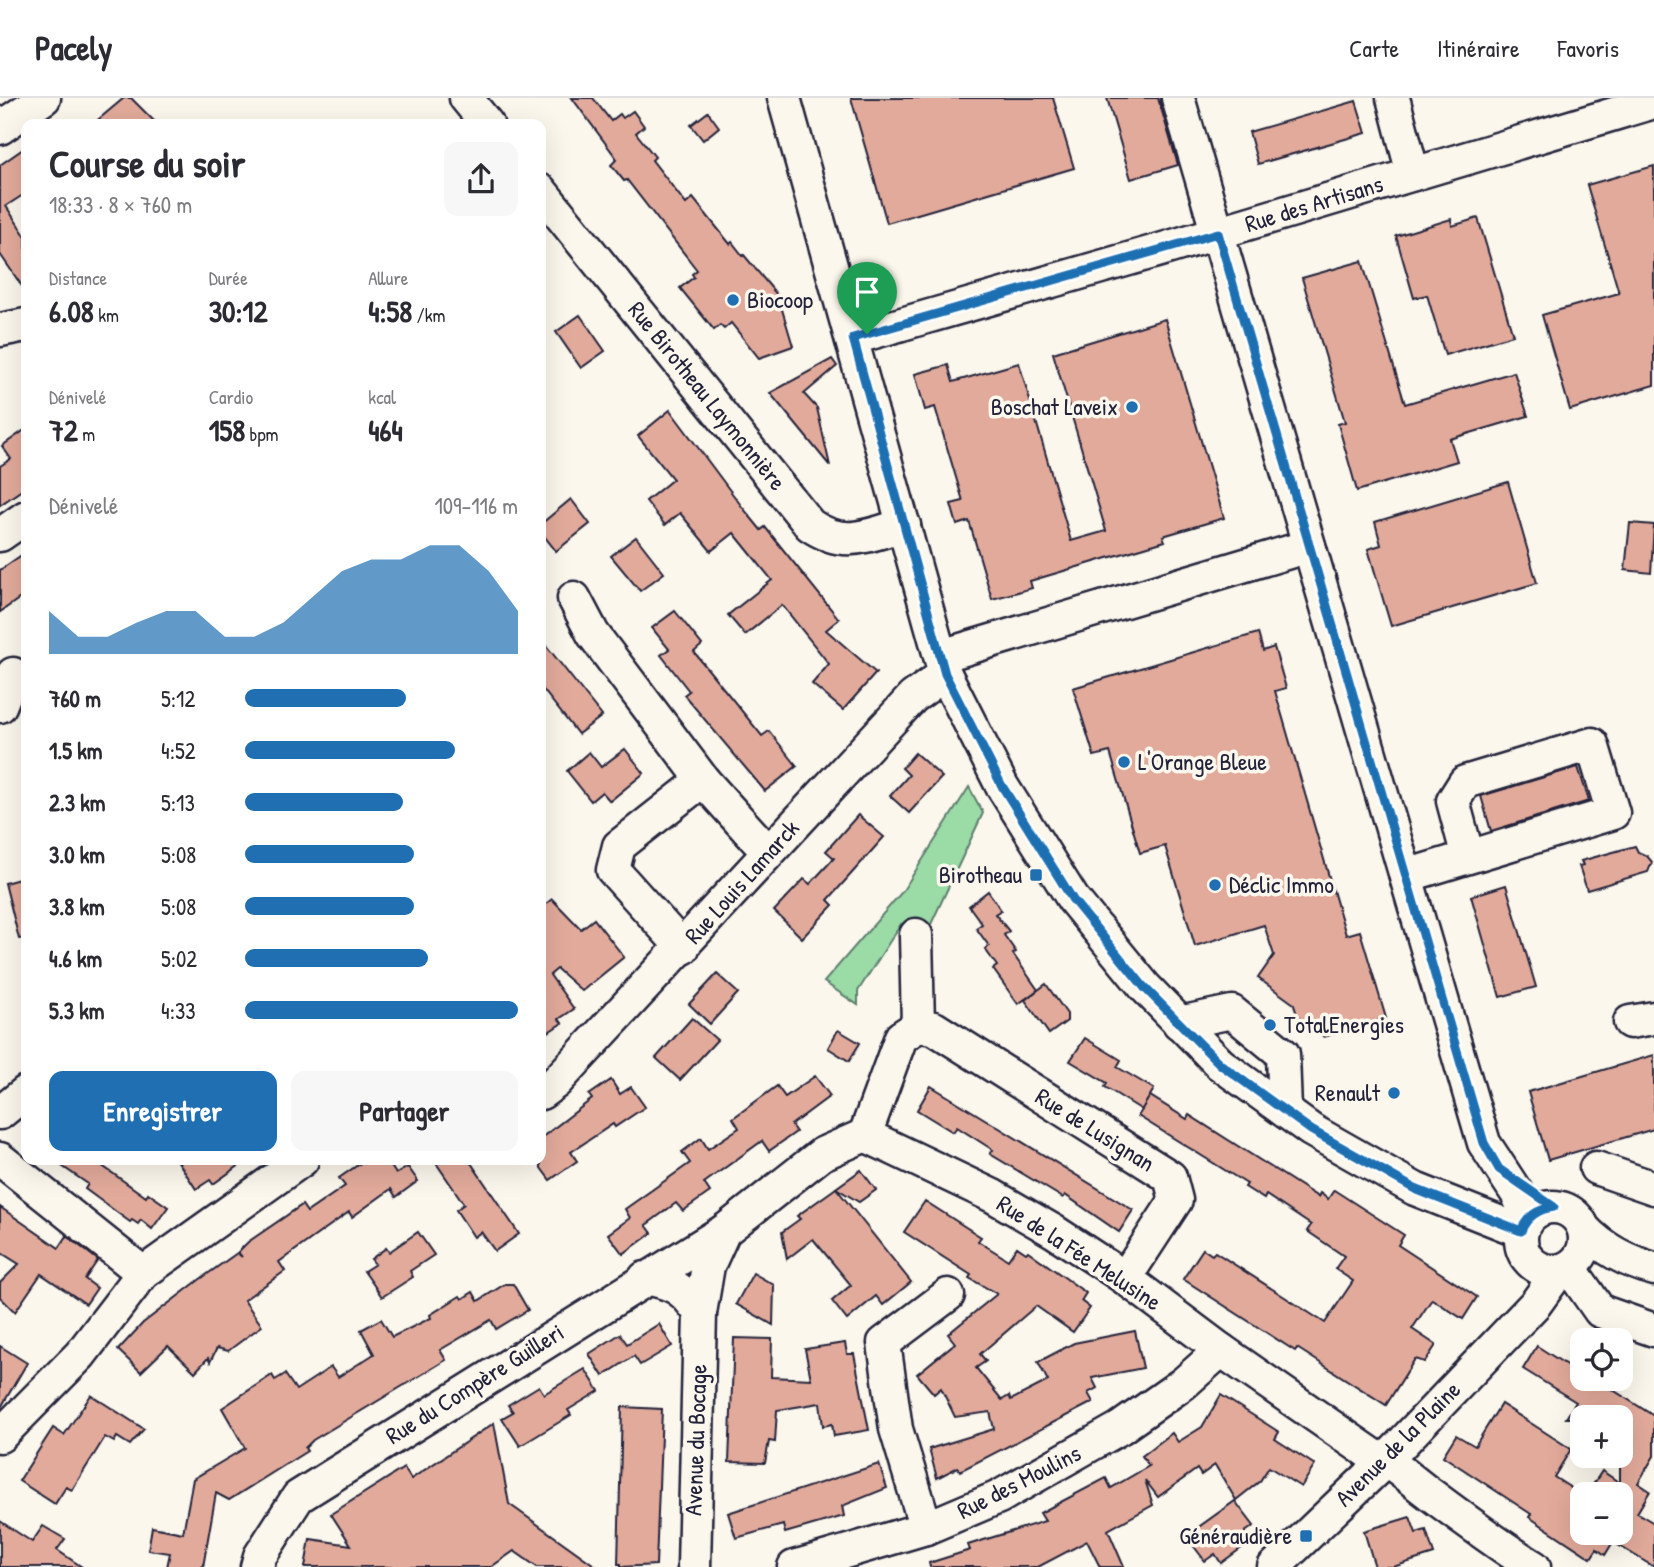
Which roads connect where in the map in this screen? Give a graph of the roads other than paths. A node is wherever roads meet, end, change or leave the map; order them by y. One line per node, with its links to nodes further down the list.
1 (44, 98): 8 (street)
2 (466, 98): 7 (street)
3 (784, 98): 14 (street)
4 (1178, 98): 11 (street)
5 (1393, 98): 9 (street)
6 (1654, 102): 9 (street, Rue des Artisans)
7 (483, 119)
8 (0, 128)
9 (1413, 174): 11 (street, Rue des Artisans)
10 (546, 197): 16 (street, Rue Birotheau Laymonnière)
11 (1218, 233): 14 (street, Rue des Artisans); 18 (street)
12 (21, 326): 13 (street)
13 (0, 330)
14 (853, 338): 16 (street)
15 (21, 520): 17 (street)
16 (904, 526): 20 (street)
17 (0, 535)
18 (1309, 546): 20 (street, Rue Louis Lamarck); 26 (street)
19 (575, 598): 23 (street)
20 (943, 665): 24 (street, Rue Louis Lamarck); 29 (street)
21 (13, 673): 22 (street)
22 (0, 706)
23 (703, 780): 24 (street); 28 (street)
24 (767, 851): 28 (street, Rue Louis Lamarck)
25 (1468, 857): 25 (street); 26 (street)
26 (1406, 876): 40 (street)
27 (916, 935): 30 (street)
28 (683, 948): 31 (street, Rue Louis Lamarck)
29 (1179, 1023): 33 (street); 33 (street)
30 (918, 1026): 35 (street); 48 (street, Rue de Lusignan)
31 (546, 1089)
32 (21, 1096): 34 (street)
33 (1285, 1111): 40 (street)
34 (0, 1114)
35 (865, 1135): 42 (street, Avenue du Bocage); 48 (street, Rue de la Fée Melusine)
36 (0, 1159): 46 (street)
37 (295, 1165): 46 (street)
38 (1596, 1168): 39 (street)
39 (1654, 1188)
40 (1535, 1219): 41 (street); 43 (street)
41 (1584, 1229): 44 (street); 45 (street)
42 (724, 1231): 47 (street, Rue du Compère Guilleri); 50 (street, Avenue du Bocage)
43 (1529, 1262): 45 (street); 51 (street)
44 (1642, 1266): 45 (street)
45 (1568, 1267): 51 (street, Avenue de la Plaine); 52 (street)
46 (143, 1273): 54 (street)
47 (645, 1278): 50 (street); 57 (street, Rue du Compère Guilleri)
48 (1125, 1278): 53 (street, Rue de la Fée Melusine)
49 (948, 1295): 56 (street)
50 (700, 1313): 58 (street, Avenue du Bocage)
51 (1520, 1319): 55 (street, Avenue de la Plaine)
52 (1634, 1331)
53 (1221, 1350): 55 (street, Rue de la Fée Melusine); 56 (street, Rue des Moulins)
54 (0, 1436)
55 (1386, 1460): 60 (street, Avenue de la Plaine); 61 (street, Rue de la Fée Melusine)
56 (926, 1528): 59 (street, Rue des Moulins)
57 (257, 1567)
58 (694, 1567)
59 (794, 1567)
60 (1274, 1567)
61 (1534, 1567)

